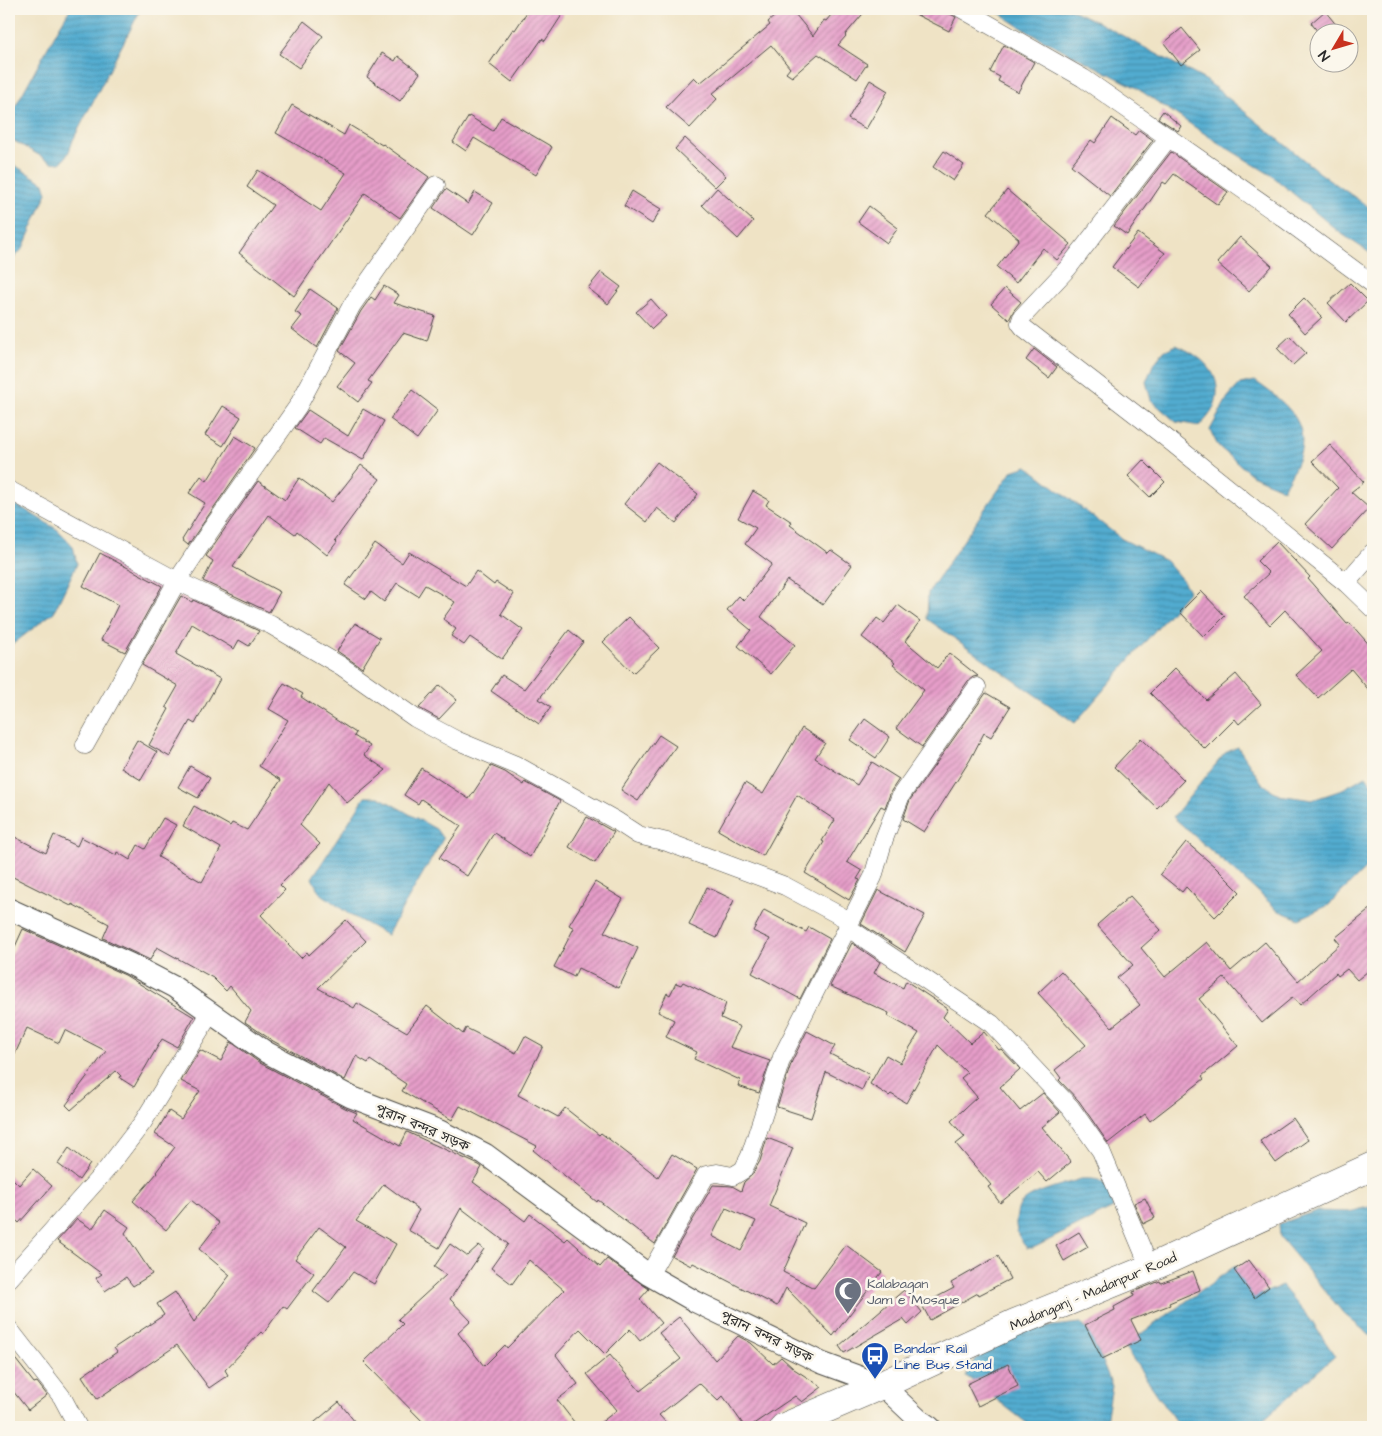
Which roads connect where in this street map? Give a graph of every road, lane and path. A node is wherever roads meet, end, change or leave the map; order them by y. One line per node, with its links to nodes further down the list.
1 (962, 9): 2 (street)
2 (1169, 137): 4 (street); 8 (street)
3 (436, 185): 7 (street)
4 (1373, 284)
5 (9, 490): 7 (street)
6 (1373, 552): 8 (street)
7 (177, 581): 11 (street); 13 (street)
8 (1346, 583): 9 (street)
9 (1373, 609)
10 (977, 687): 13 (street)
11 (85, 745)
12 (9, 909): 14 (street, পুরান বন্দর সড়ক)
13 (848, 924): 16 (street); 17 (street)
14 (211, 1012): 17 (street, পুরান বন্দর সড়ক); 18 (street)
15 (1373, 1166): 16 (main road, Madanganj - Madanpur Road)
16 (1150, 1268): 20 (main road, Madanganj - Madanpur Road)
17 (649, 1275): 20 (street, পুরান বন্দর সড়ক)
18 (9, 1279)
19 (9, 1328): 21 (street)
20 (882, 1385): 22 (main road, Madanganj - Madanpur Road); 23 (street)
21 (78, 1427)
22 (784, 1427)
23 (930, 1427)

